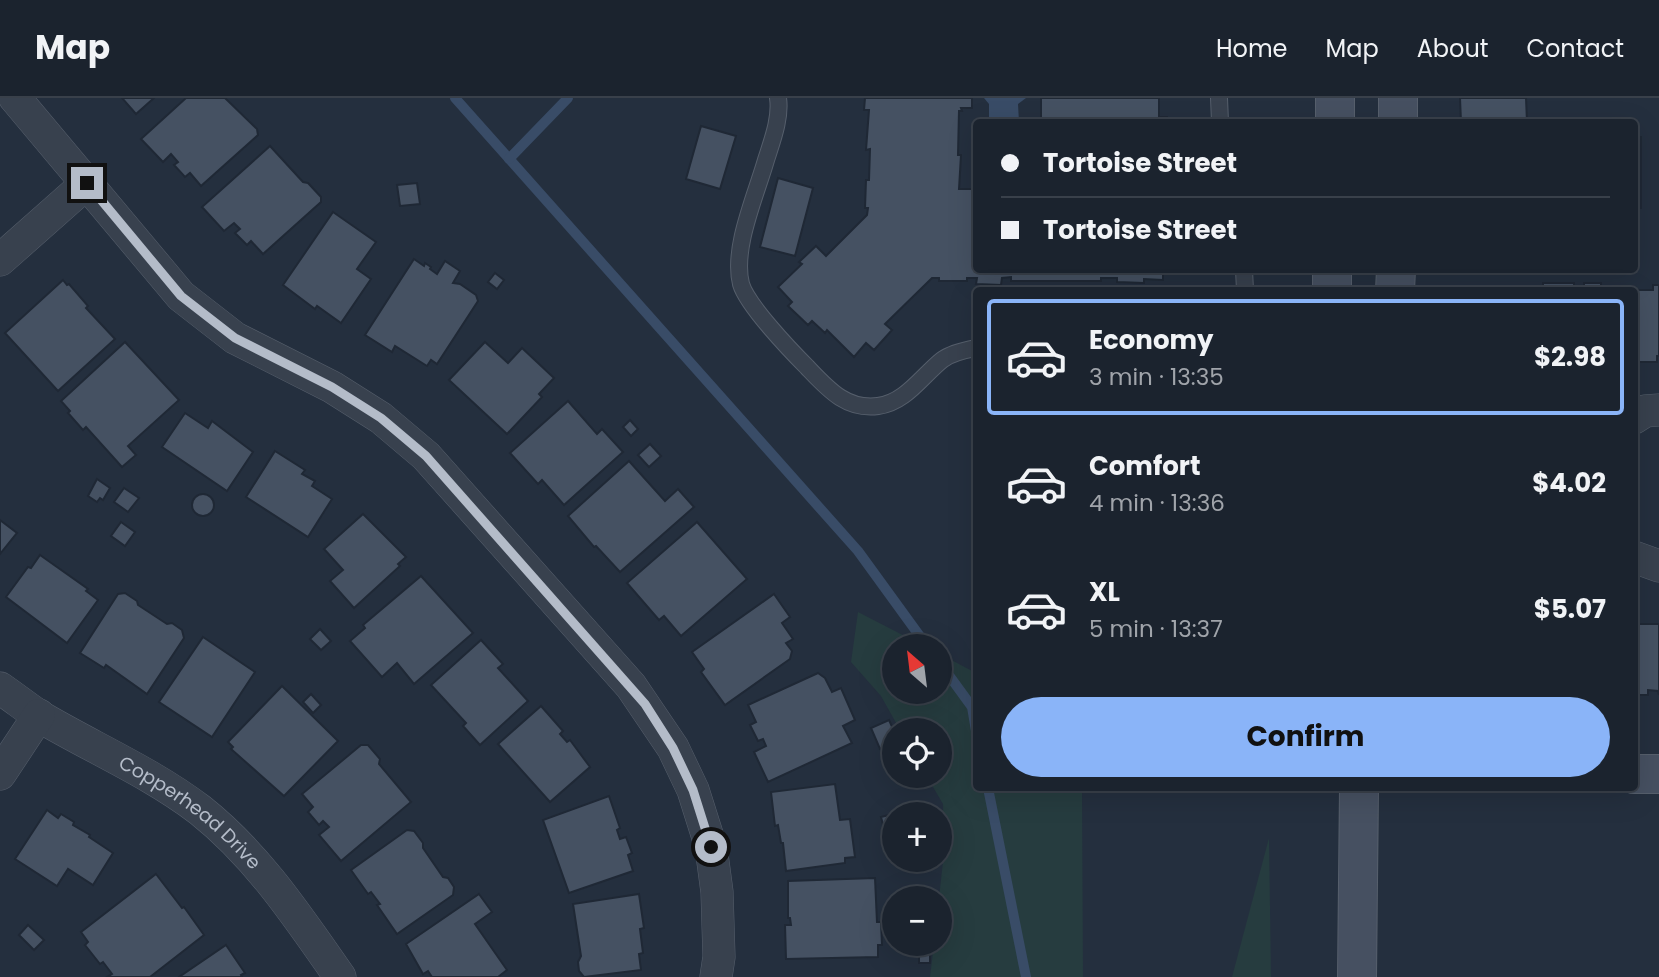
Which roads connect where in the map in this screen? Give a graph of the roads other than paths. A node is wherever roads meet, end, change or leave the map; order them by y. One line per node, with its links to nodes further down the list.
1 (15, 98): 9 (street)
2 (779, 98): 11 (lane)
3 (1219, 98): 6 (lane)
4 (1335, 98): 7 (main road)
5 (1398, 98): 8 (main road)
6 (1220, 119)
7 (1335, 119)
8 (1398, 119)
9 (87, 183): 10 (street); 23 (street)
10 (0, 260)
11 (973, 349)
12 (1659, 410): 13 (street)
13 (1638, 415)
14 (1638, 558): 15 (street)
15 (1659, 566)
16 (0, 688): 17 (street, Copperhead Drive)
17 (39, 715): 18 (street); 22 (street, Copperhead Drive)
18 (0, 774)
19 (1638, 774): 20 (main road)
20 (1659, 774)
21 (1359, 791): 24 (main road)
22 (340, 977)
23 (716, 977)
24 (1357, 977)

